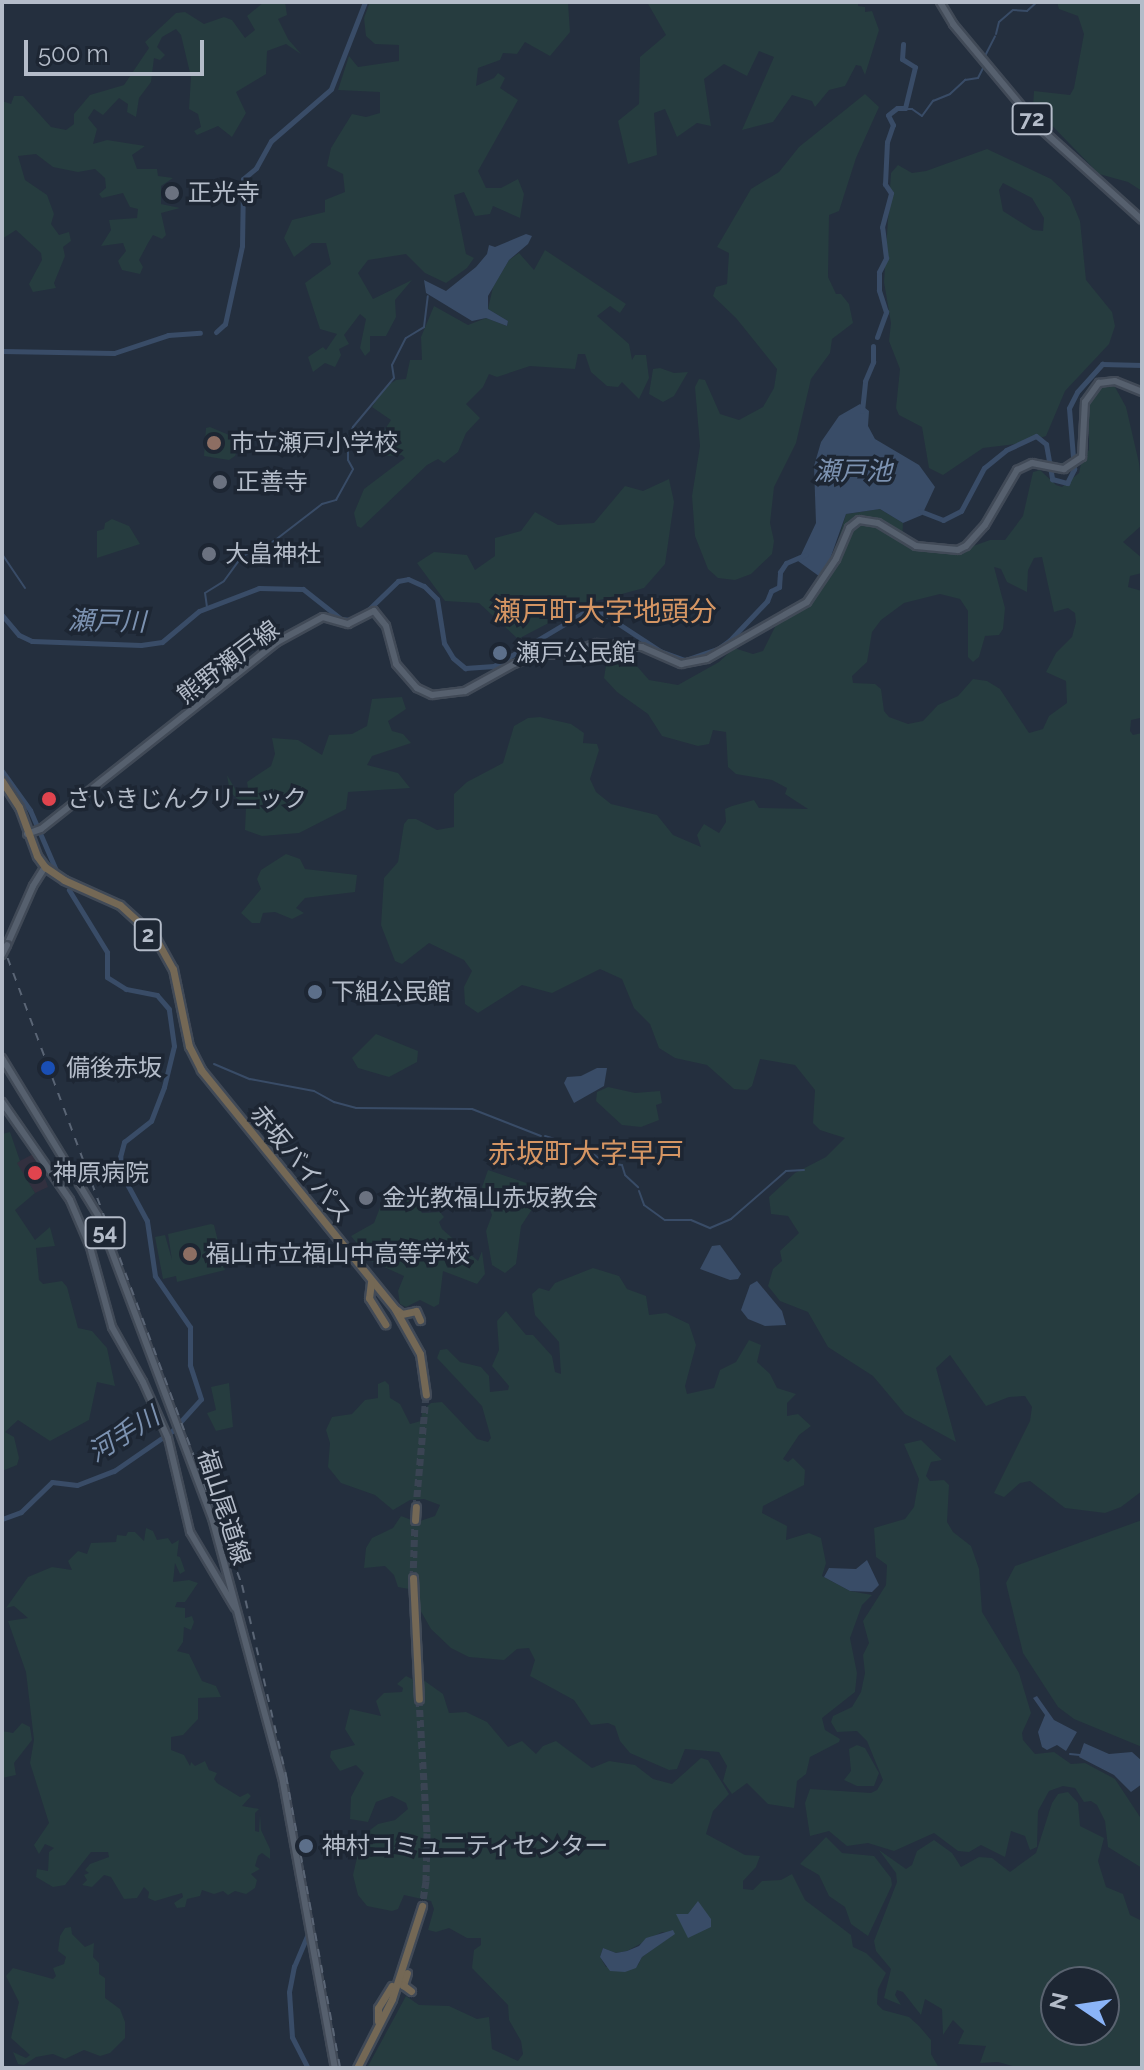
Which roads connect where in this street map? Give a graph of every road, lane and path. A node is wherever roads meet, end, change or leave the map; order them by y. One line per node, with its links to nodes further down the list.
1 (940, 2): 2 (main road, 72)
2 (1142, 220)
3 (1142, 392): 5 (main road, 熊野瀬戸線)
4 (2, 783): 5 (highway)
5 (33, 832): 6 (highway)
6 (43, 869): 7 (main road); 11 (highway, 赤坂バイパス / 2)
7 (5, 944): 8 (main road, bridge)
8 (2, 955)
9 (2, 1058): 25 (main road, 福山尾道線 / 54)
10 (2, 1102): 25 (main road)
11 (260, 1144): 12 (highway, 赤坂バイパス / 2); 13 (highway, 赤坂バイパス / 2)
12 (370, 1280): 14 (highway); 15 (highway, 赤坂バイパス / 2)
13 (377, 1287): 16 (highway); 19 (highway, 赤坂バイパス / 2)
14 (369, 1294): 15 (highway); 18 (highway)
15 (393, 1310): 20 (highway, 赤坂バイパス / 2)
16 (405, 1314): 17 (highway); 19 (highway)
17 (420, 1320)
18 (385, 1324)
19 (406, 1326): 20 (highway, 赤坂バイパス / 2)
20 (419, 1355): 21 (highway, 赤坂バイパス / 2)
21 (423, 1369)
22 (416, 1507): 23 (highway)
23 (415, 1520)
24 (413, 1587): 26 (highway)
25 (237, 1610): 33 (main road, 福山尾道線 / 54)
26 (419, 1699)
27 (422, 1906): 28 (highway)
28 (420, 1916): 29 (highway); 31 (highway)
29 (407, 1960): 30 (highway); 32 (highway)
30 (392, 1999): 31 (highway); 32 (highway)
31 (378, 2036): 34 (highway)
32 (370, 2045): 34 (highway)
33 (334, 2068)
34 (360, 2068)

